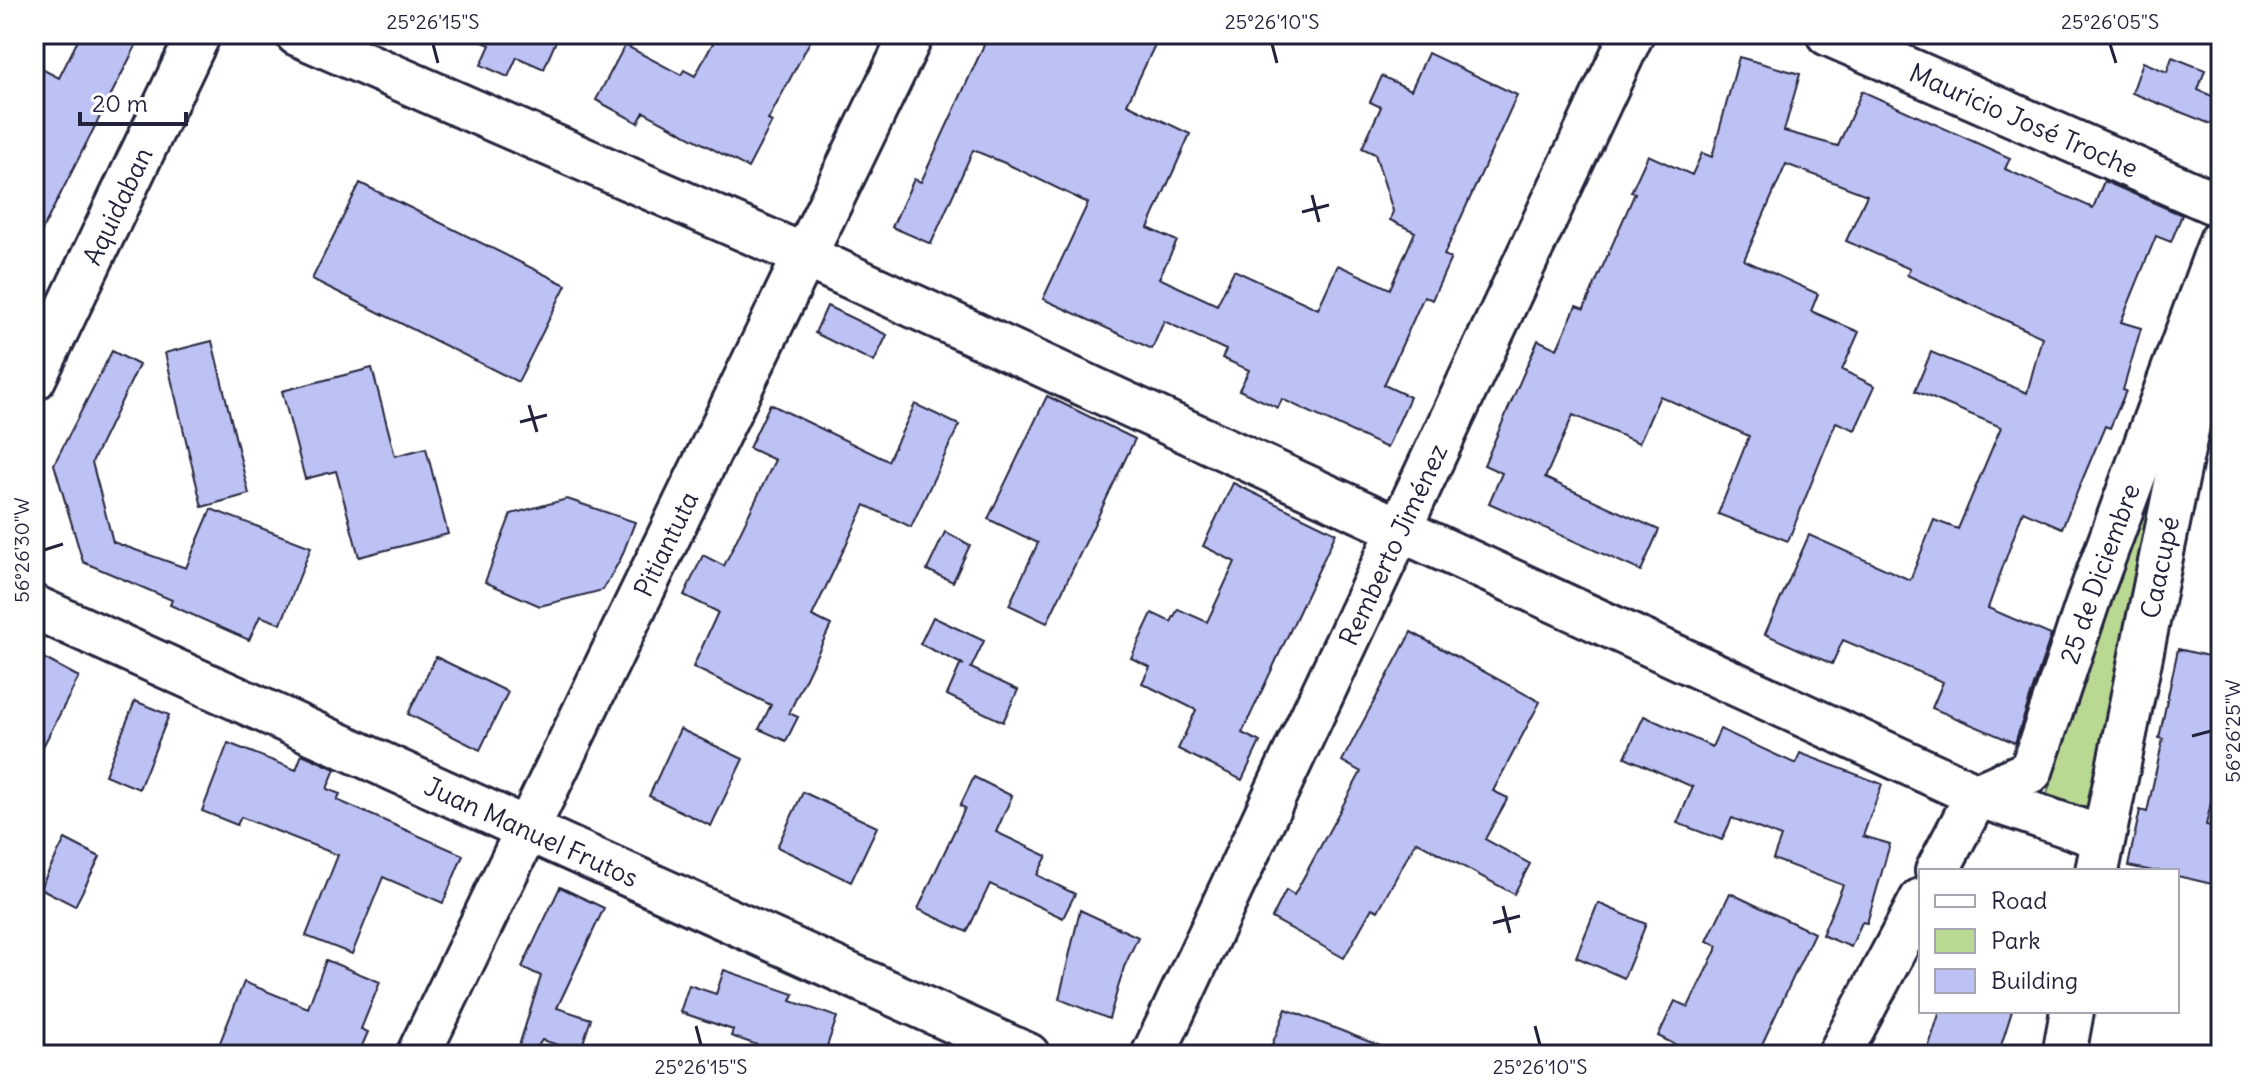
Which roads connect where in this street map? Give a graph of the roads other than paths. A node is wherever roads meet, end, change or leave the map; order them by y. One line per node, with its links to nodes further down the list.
1 (199, 34): 10 (street, Aquidaban)
2 (297, 34): 8 (street)
3 (912, 34): 8 (street, Pitiantuta)
4 (1632, 34): 11 (street, Remberto Jiménez)
5 (1828, 34): 6 (street, Mauricio José Troche)
6 (2221, 206)
7 (2221, 240): 13 (street, 25 de Diciembre)
8 (805, 256): 11 (street); 14 (street, Pitiantuta)
9 (2221, 263): 15 (street, Caacupé)
10 (34, 379)
11 (1399, 530): 13 (street); 21 (street, Remberto Jiménez)
12 (34, 607): 14 (street, Juan Manuel Frutos)
13 (1977, 795): 15 (street); 16 (street)
14 (527, 830): 19 (street, Pitiantuta); 20 (street, Juan Manuel Frutos)
15 (2100, 854)
16 (1938, 869)
17 (1919, 904): 22 (street)
18 (2072, 1013): 23 (street)
19 (418, 1055)
20 (1028, 1055)
21 (1153, 1055)
22 (1839, 1055)
23 (2064, 1055)

